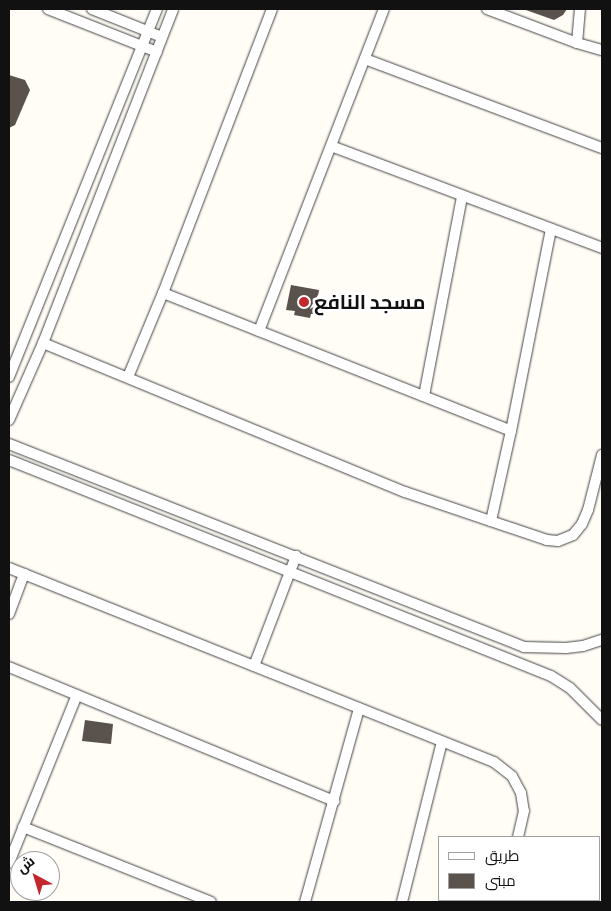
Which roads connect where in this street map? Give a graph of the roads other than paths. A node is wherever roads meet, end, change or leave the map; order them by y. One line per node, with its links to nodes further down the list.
1 (48, 9): 12 (street)
2 (92, 9): 9 (street)
3 (157, 9): 9 (street)
4 (174, 9): 10 (street)
5 (272, 9): 21 (street)
6 (384, 9): 15 (street)
7 (487, 9): 11 (street)
8 (580, 9): 11 (street)
9 (148, 31): 10 (street); 12 (street)
10 (162, 37): 14 (street)
11 (577, 43): 13 (street)
12 (142, 46): 14 (street); 25 (street)
13 (602, 50)
14 (157, 52): 23 (street)
15 (365, 59): 16 (street); 17 (street)
16 (331, 146): 18 (street); 22 (street)
17 (602, 148)
18 (462, 196): 19 (street); 26 (street)
19 (550, 229): 20 (street); 28 (street)
20 (602, 248)
21 (163, 293): 22 (street); 24 (street)
22 (259, 331): 26 (street)
23 (42, 343): 24 (street); 27 (street)
24 (128, 376): 32 (street)
25 (9, 378)
26 (424, 396): 28 (street)
27 (9, 420)
28 (512, 431): 32 (street)
29 (9, 444): 33 (street)
30 (602, 455): 32 (street)
31 (9, 460): 35 (street)
32 (491, 522)
33 (296, 556): 35 (street); 39 (street)
34 (9, 568): 36 (street)
35 (291, 571): 40 (street); 41 (street)
36 (24, 574): 37 (street); 41 (street)
37 (9, 614)
38 (602, 640): 39 (street)
39 (524, 647): 40 (street)
40 (517, 663): 45 (street)
41 (254, 666): 44 (street)
42 (9, 667): 43 (street)
43 (77, 695): 47 (street); 48 (street)
44 (359, 708): 46 (street); 47 (street)
45 (602, 720)
46 (442, 742): 49 (street); 53 (street)
47 (334, 801): 52 (street)
48 (23, 827): 50 (street); 51 (street)
49 (518, 836)
50 (9, 863)
51 (211, 902)
52 (305, 902)
53 (402, 902)

